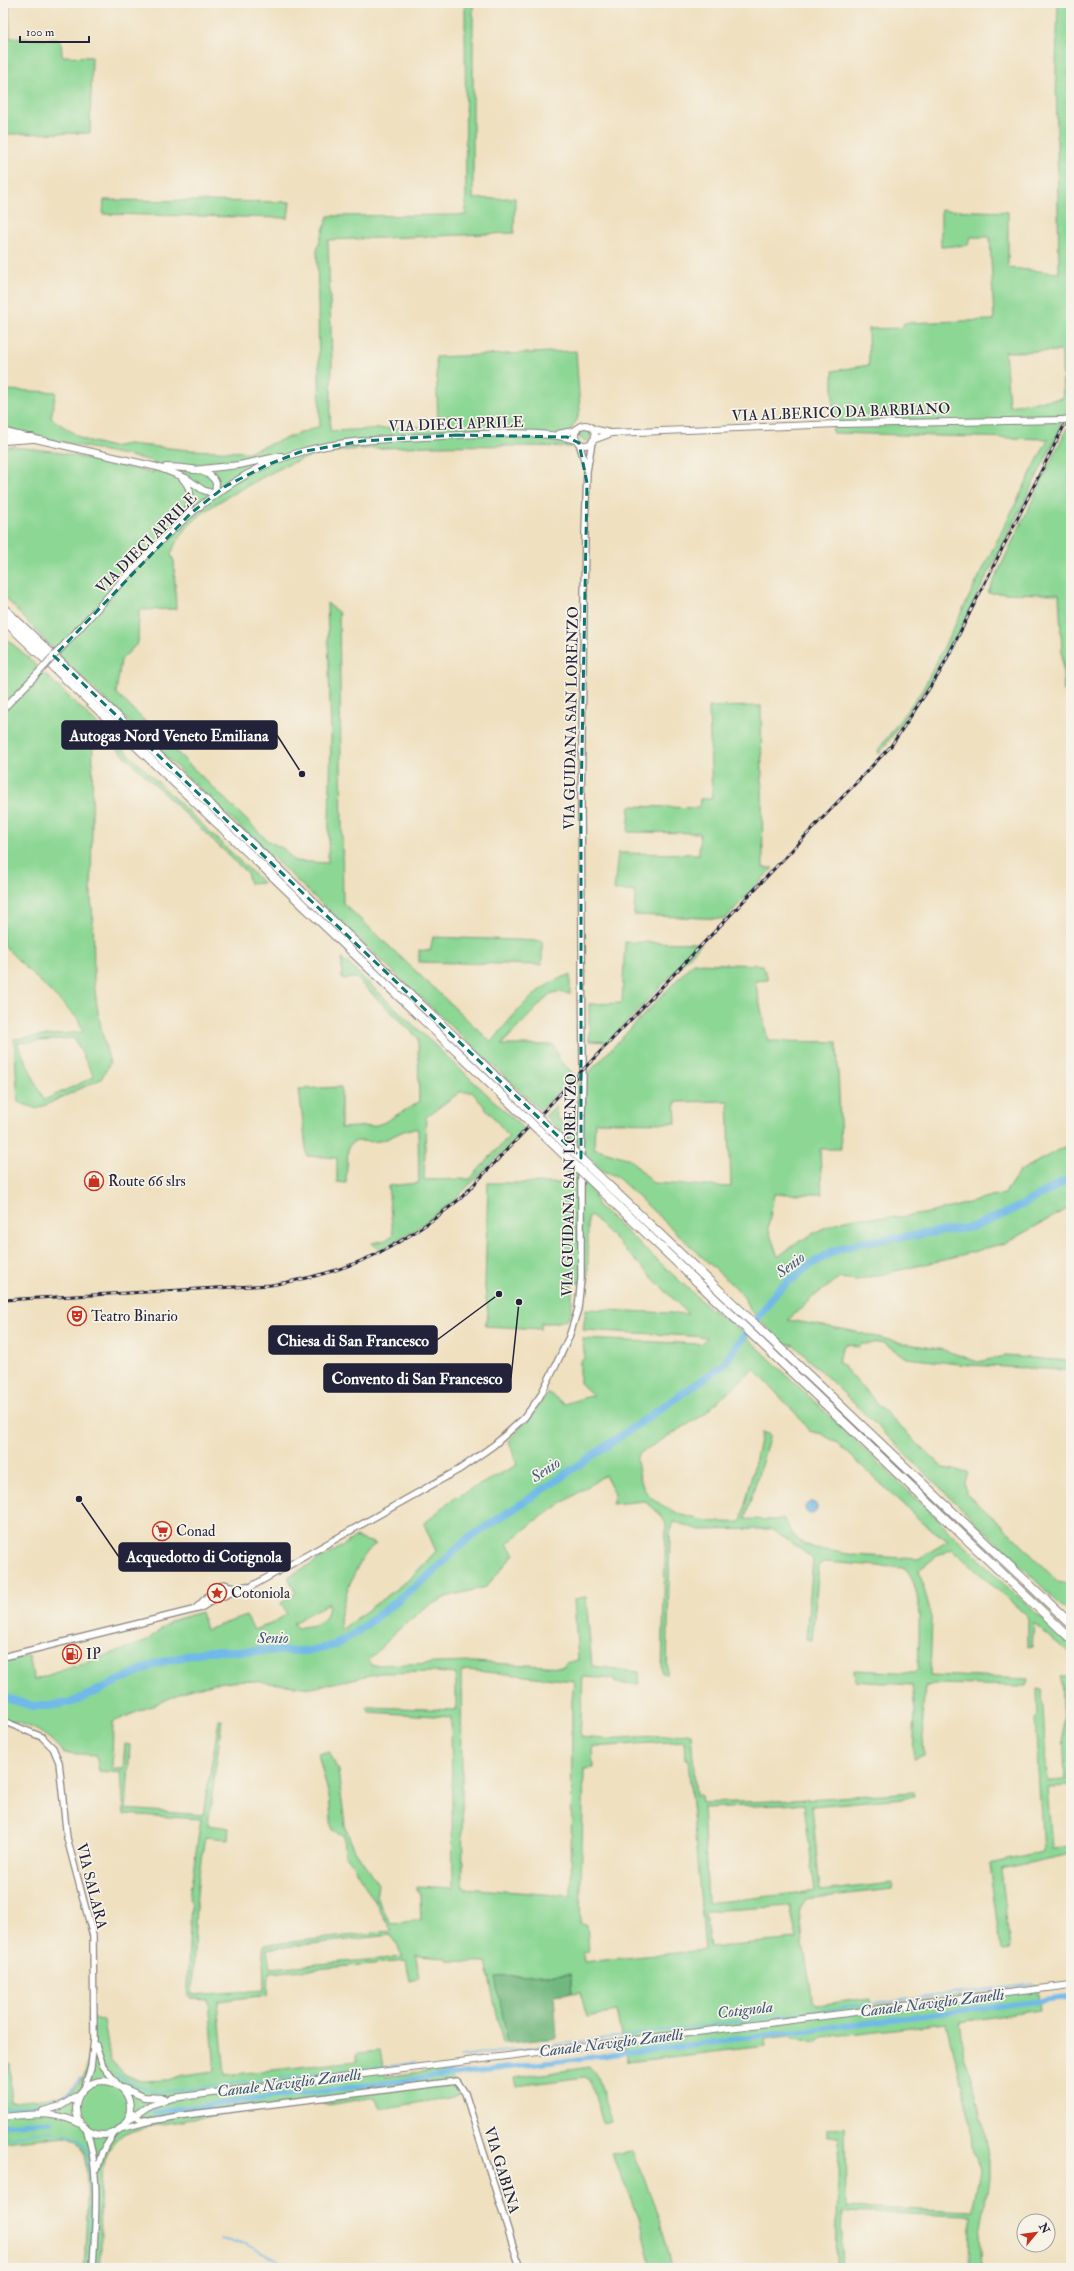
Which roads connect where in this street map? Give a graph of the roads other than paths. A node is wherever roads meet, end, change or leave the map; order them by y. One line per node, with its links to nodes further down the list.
1 (1071, 419): 4 (main road, VIA ALBERICO DA BARBIANO, bridge)
2 (593, 428): 3 (main road); 4 (main road, VIA ALBERICO DA BARBIANO); 8 (main road)
3 (577, 430): 6 (main road, VIA DIECI APRILE); 9 (main road)
4 (612, 433): 8 (main road, VIA ALBERICO DA BARBIANO)
5 (4, 434): 7 (highway)
6 (555, 435): 9 (main road, VIA DIECI APRILE); 10 (main road, VIA DIECI APRILE)
7 (32, 438): 11 (main road)
8 (593, 441): 9 (main road); 13 (street)
9 (578, 442): 13 (street)
10 (300, 452): 12 (main road); 15 (main road, VIA DIECI APRILE)
11 (157, 467): 12 (main road); 14 (main road)
12 (193, 470): 15 (main road)
13 (587, 471): 24 (street, VIA GUIDANA SAN LORENZO)
14 (177, 474): 15 (main road); 16 (main road)
15 (215, 494): 16 (main road, VIA DIECI APRILE)
16 (182, 522): 23 (main road, VIA DIECI APRILE, bridge)
17 (3, 603): 21 (highway)
18 (3, 608): 21 (highway)
19 (3, 619): 22 (highway)
20 (3, 627): 22 (highway)
21 (37, 641): 28 (highway, bridge)
22 (73, 686): 29 (highway, bridge)
23 (3, 709)
24 (230, 1589): 25 (street); 26 (street)
25 (210, 1594): 26 (street); 27 (street)
26 (215, 1599): 27 (street)
27 (195, 1609): 30 (street)
28 (1071, 1624)
29 (1071, 1639)
30 (3, 1657)
31 (3, 1721): 33 (street, VIA SALARA)
32 (1071, 1985): 38 (main road)
33 (94, 2039): 34 (street, VIA SALARA); 35 (street, VIA SALARA)
34 (92, 2061): 35 (street); 37 (street, VIA SALARA)
35 (101, 2061): 36 (street, VIA SALARA)
36 (119, 2086): 37 (main road); 38 (main road); 40 (main road)
37 (83, 2091): 39 (main road); 43 (main road)
38 (173, 2098): 40 (main road)
39 (32, 2114): 41 (main road); 43 (main road)
40 (132, 2114): 42 (street); 44 (main road)
41 (3, 2117)
42 (150, 2120): 44 (street); 47 (street, VIA GABINA)
43 (84, 2126): 44 (main road); 45 (street)
44 (117, 2130): 45 (street)
45 (95, 2182): 46 (street)
46 (93, 2268)
47 (520, 2268)

